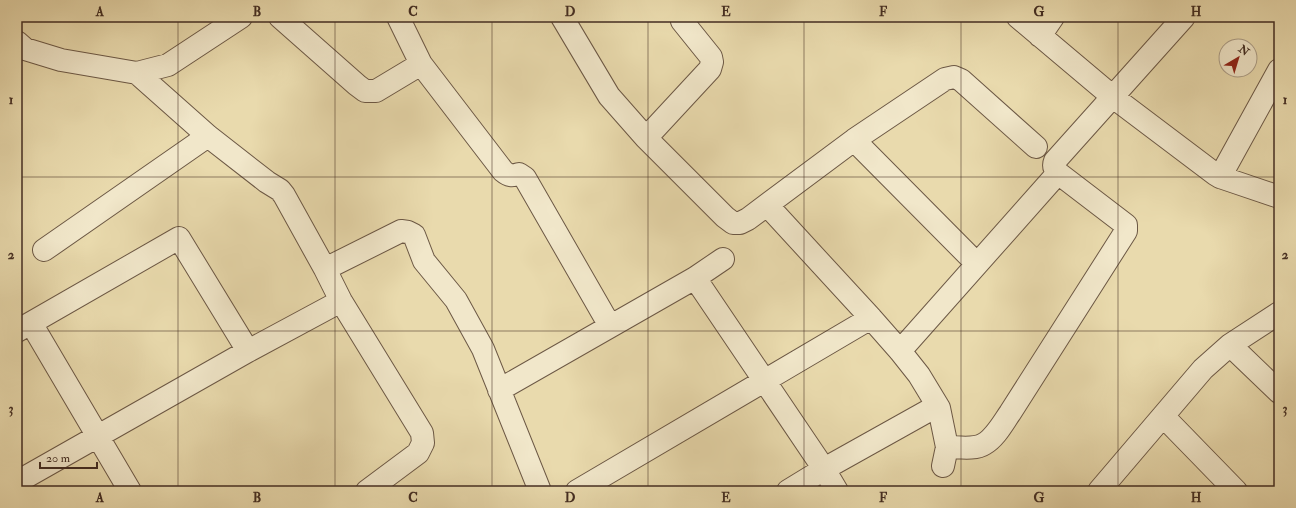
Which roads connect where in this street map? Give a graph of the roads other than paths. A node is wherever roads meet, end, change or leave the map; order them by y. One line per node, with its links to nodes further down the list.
1 (241, 17): 13 (street)
2 (280, 17): 11 (street)
3 (398, 17): 11 (street)
4 (562, 17): 16 (street)
5 (681, 17): 16 (street)
6 (1018, 17): 9 (street)
7 (1053, 17): 9 (street)
8 (1184, 17): 14 (street)
9 (1040, 36): 14 (street)
10 (17, 42): 13 (street)
11 (421, 64): 31 (street)
12 (1279, 70): 20 (street)
13 (137, 74): 15 (street)
14 (1113, 97): 19 (street); 20 (street)
15 (208, 136): 23 (street); 26 (street)
16 (646, 138): 22 (street)
17 (854, 140): 18 (street); 22 (street); 25 (street)
18 (1036, 147)
19 (1058, 173): 25 (street); 35 (street)
20 (1220, 177): 21 (street)
21 (1279, 197)
22 (767, 205): 30 (street)
23 (44, 250)
24 (723, 259): 27 (street)
25 (977, 264): 35 (street)
26 (325, 269): 28 (street); 37 (street)
27 (695, 278): 31 (street); 36 (street)
28 (341, 301): 34 (street); 44 (street)
29 (1279, 313): 33 (street)
30 (871, 318): 35 (street); 36 (street)
31 (610, 326): 37 (street)
32 (24, 327): 34 (street); 41 (street)
33 (1230, 345): 38 (street); 40 (street)
34 (248, 351): 41 (street)
35 (900, 351)
36 (764, 381): 42 (street); 48 (street)
37 (499, 390): 47 (street)
38 (1279, 392)
39 (935, 407): 42 (street)
40 (1163, 416): 51 (street); 52 (street)
41 (98, 436): 43 (street); 45 (street)
42 (824, 469): 49 (street); 50 (street)
43 (17, 482)
44 (390, 484): 46 (street)
45 (130, 491)
46 (367, 491)
47 (540, 491)
48 (577, 491)
49 (788, 491)
50 (837, 491)
51 (1099, 491)
52 (1236, 491)

